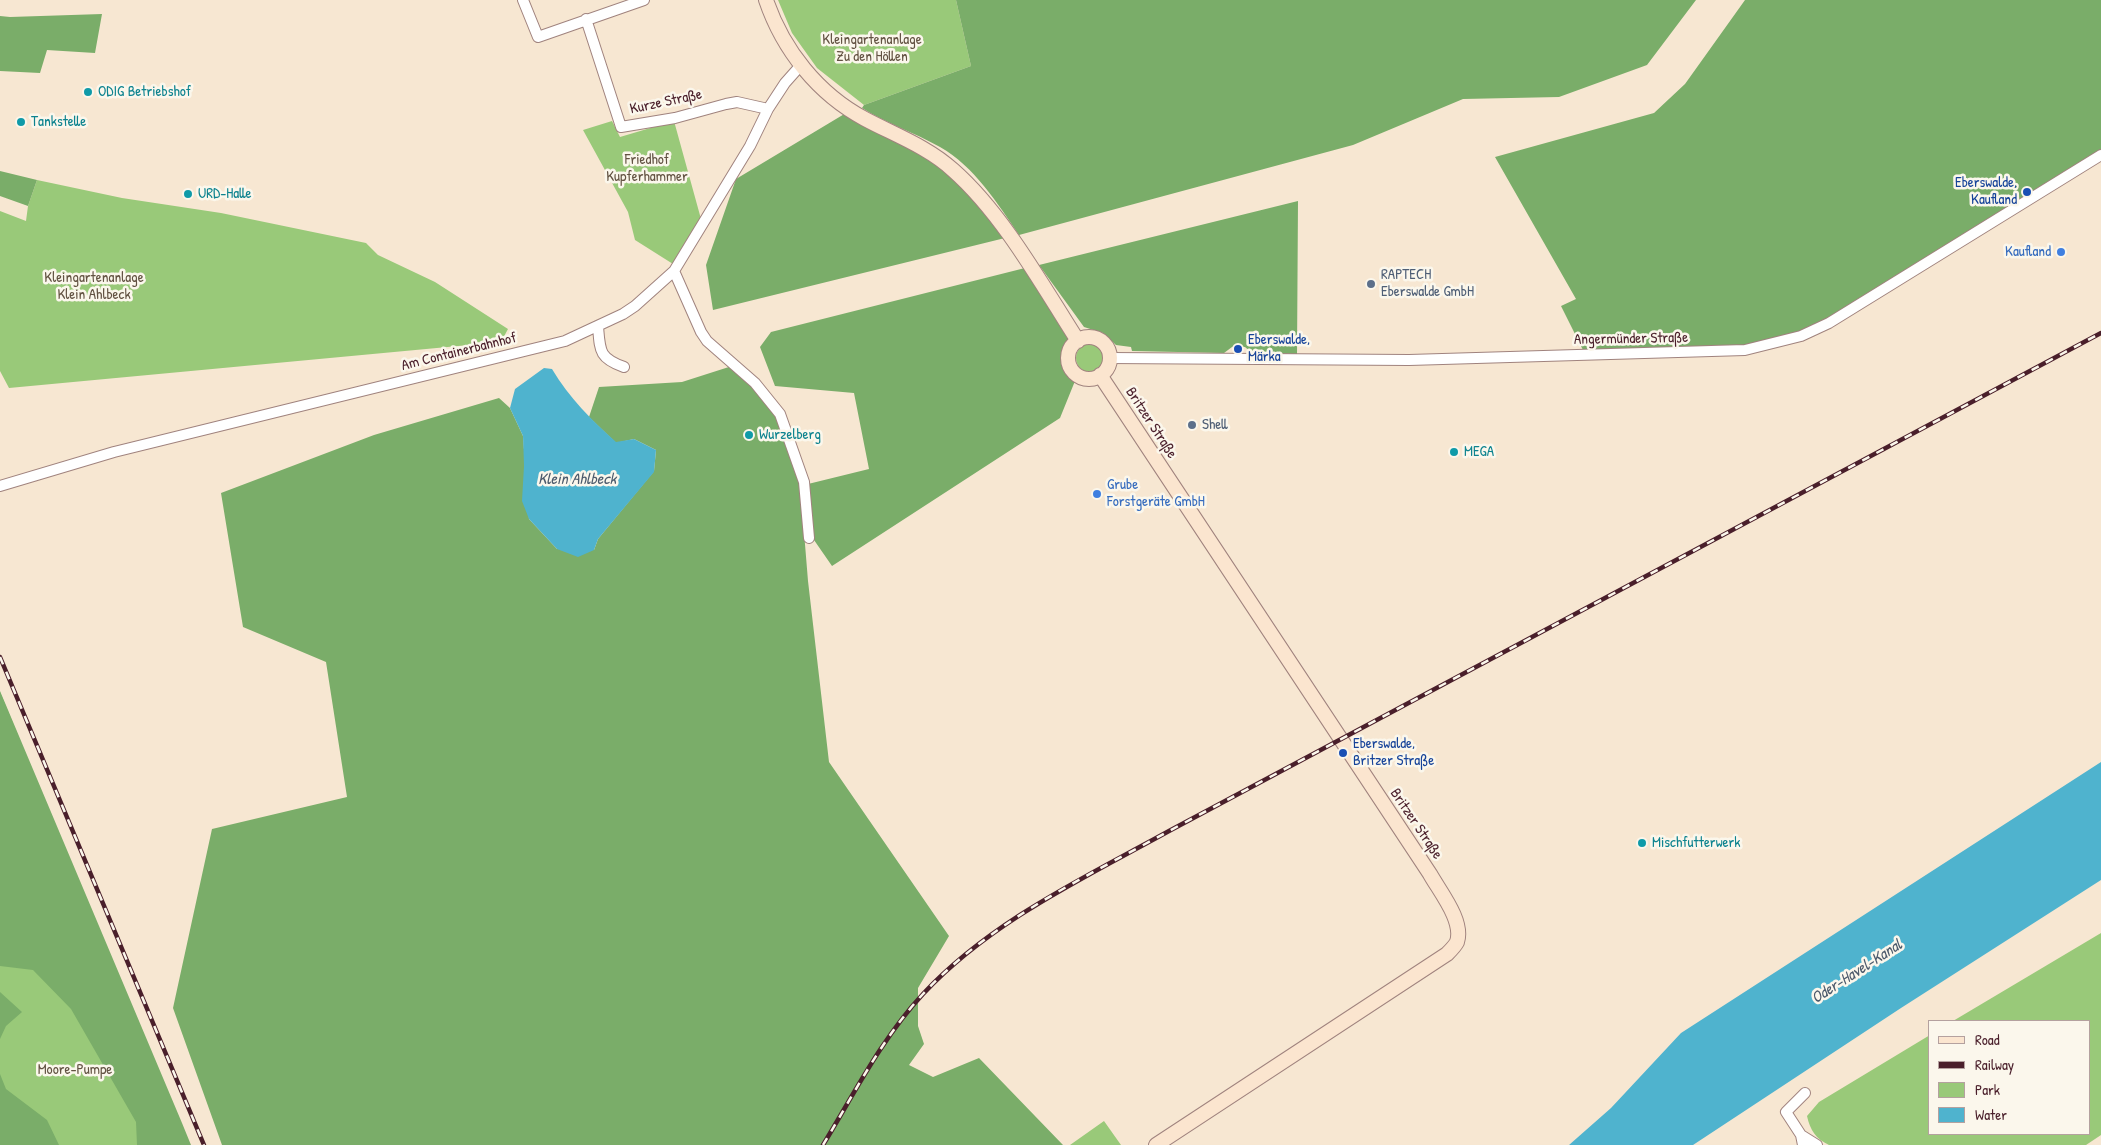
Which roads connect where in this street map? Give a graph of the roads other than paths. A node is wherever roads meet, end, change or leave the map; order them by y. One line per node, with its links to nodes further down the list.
1 (523, 0): 4 (street)
2 (644, 0): 4 (street)
3 (766, 0): 5 (main road)
4 (586, 19): 6 (street, Kurze Straße)
5 (801, 65): 6 (street, Am Containerbahnhof); 10 (main road)
6 (768, 109): 8 (street, Am Containerbahnhof)
7 (2101, 155): 11 (street, Angermünder Straße)
8 (674, 271): 9 (street, Am Containerbahnhof); 15 (street)
9 (598, 326): 12 (street); 14 (street, Am Containerbahnhof)
10 (1078, 341): 11 (main road); 13 (main road)
11 (1110, 358): 13 (main road)
12 (624, 368)
13 (1100, 375): 18 (main road, Britzer Straße)
14 (0, 486)
15 (808, 538)
16 (1805, 1093): 17 (street)
17 (1802, 1140): 19 (street)
18 (1156, 1145)
19 (1817, 1145)

